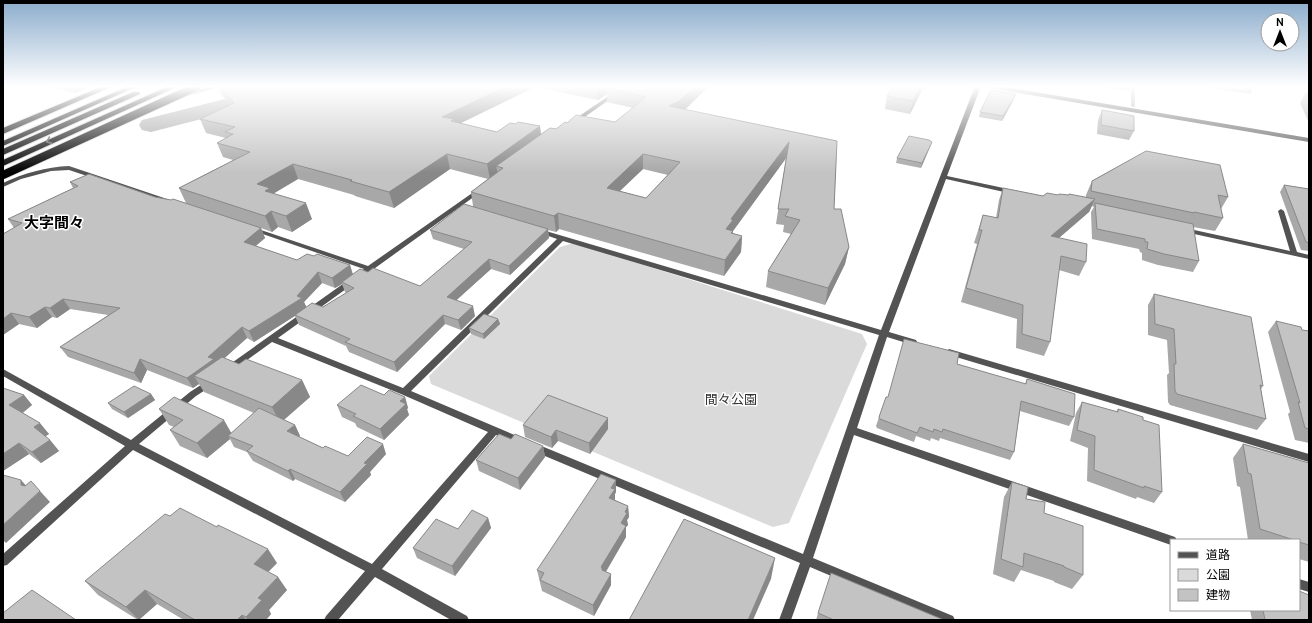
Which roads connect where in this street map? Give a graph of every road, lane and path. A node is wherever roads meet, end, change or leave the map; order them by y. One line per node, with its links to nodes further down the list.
1 (41, 115): 11 (highway)
2 (69, 115): 13 (highway)
3 (88, 115): 14 (highway)
4 (109, 115): 15 (highway, one-way to 15)
5 (127, 115): 16 (highway)
6 (136, 115): 16 (highway, bridge)
7 (584, 115): 10 (street)
8 (967, 115): 17 (street)
9 (1162, 115): 12 (street)
10 (567, 127)
11 (3, 131)
12 (1309, 140)
13 (3, 144)
14 (3, 152)
15 (3, 162)
16 (3, 174)
17 (944, 177): 20 (street); 30 (street)
18 (3, 185): 21 (street)
19 (483, 188): 29 (street)
20 (1022, 194)
21 (174, 203)
22 (1281, 211): 27 (street)
23 (249, 228): 29 (street)
24 (1177, 228): 27 (street)
25 (532, 229): 26 (street)
26 (562, 238): 30 (street); 35 (street)
27 (1294, 253): 28 (street)
28 (1309, 257)
29 (370, 269): 31 (street)
30 (884, 334): 32 (street); 36 (street)
31 (272, 340): 35 (street); 38 (street)
32 (922, 345)
33 (938, 349): 39 (street)
34 (3, 372): 38 (street)
35 (404, 392): 37 (street)
36 (851, 430): 40 (street); 41 (street)
37 (494, 431): 41 (street); 43 (street)
38 (132, 445): 42 (street); 43 (street)
39 (1309, 458)
40 (1170, 540)
41 (807, 560): 46 (street); 47 (street)
42 (3, 561)
43 (372, 570): 44 (street); 45 (street)
44 (330, 620)
45 (463, 620)
46 (784, 620)
47 (949, 620)

